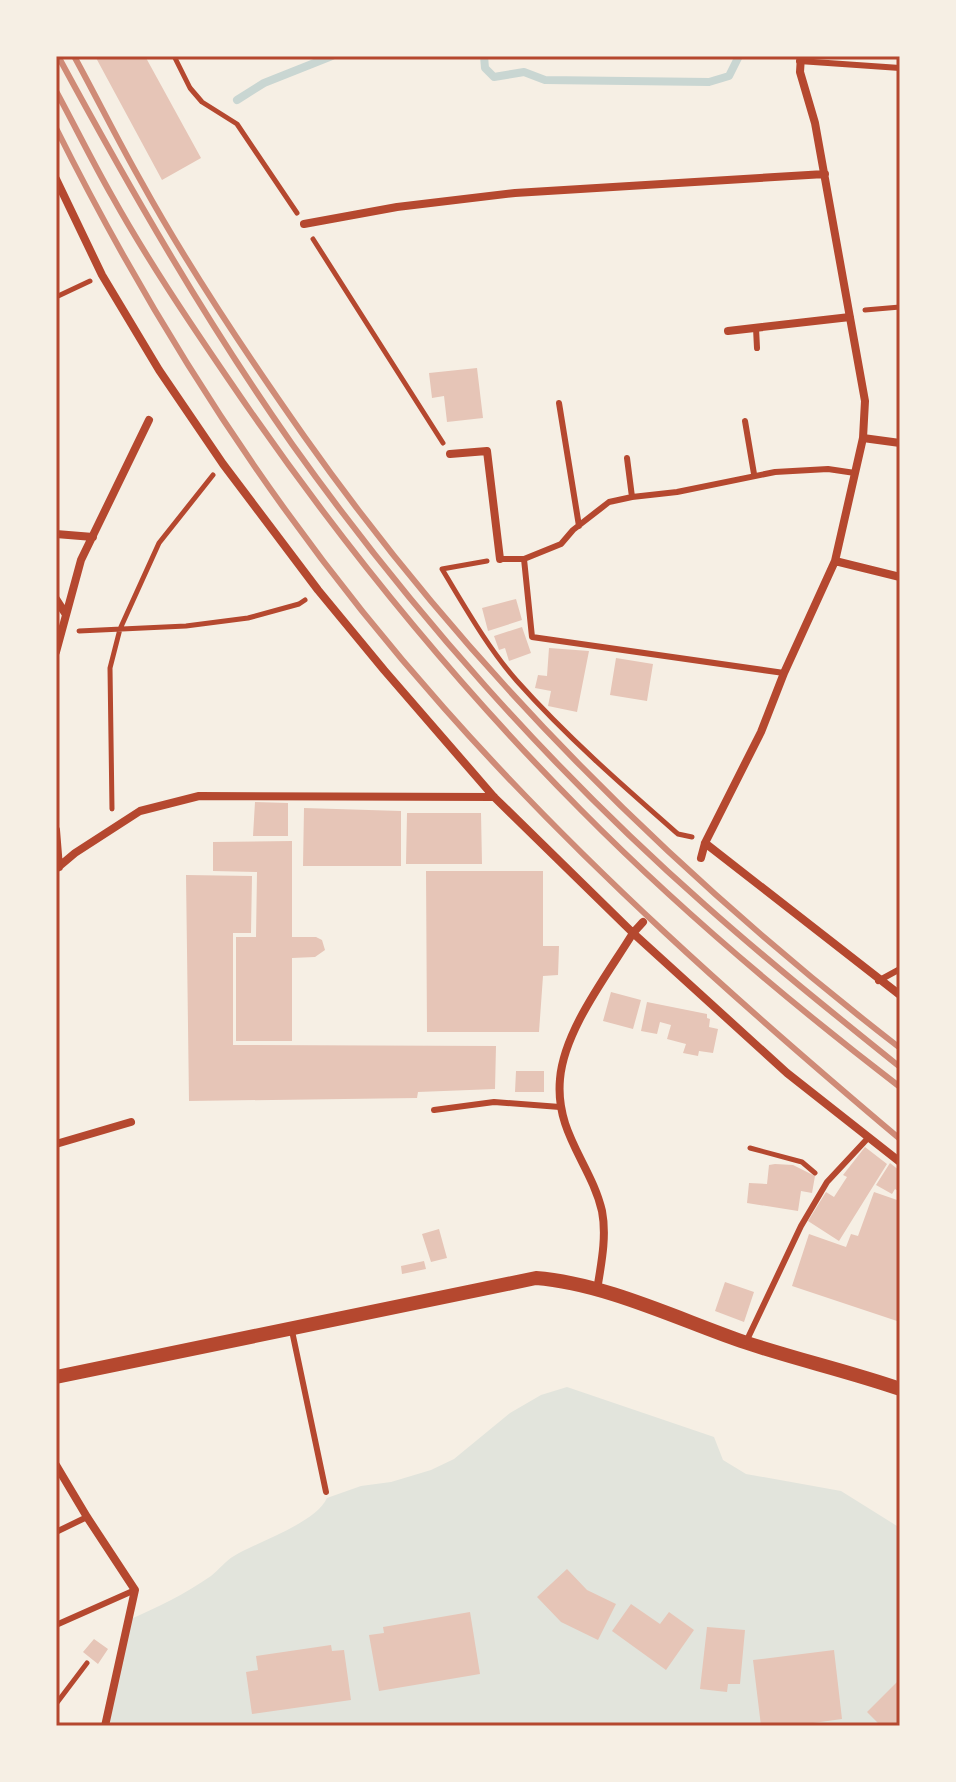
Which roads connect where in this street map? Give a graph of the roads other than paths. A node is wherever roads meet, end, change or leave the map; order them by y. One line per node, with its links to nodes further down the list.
1 (800, 58): 2 (lane); 3 (street)
2 (900, 68)
3 (825, 174): 5 (street); 6 (street)
4 (56, 179): 31 (street)
5 (304, 224)
6 (849, 314): 7 (street); 13 (street)
7 (756, 328): 8 (street); 9 (lane)
8 (728, 331)
9 (757, 348)
10 (559, 403): 20 (lane)
11 (149, 420): 22 (street)
12 (745, 421): 18 (lane)
13 (863, 438): 14 (street); 17 (street)
14 (900, 443)
15 (450, 454): 23 (street)
16 (627, 458): 19 (lane)
17 (855, 473): 18 (lane); 25 (street)
18 (754, 474): 19 (lane)
19 (632, 497): 20 (lane)
20 (579, 526): 24 (lane)
21 (56, 534): 22 (street)
22 (93, 537): 28 (street)
23 (500, 559): 24 (lane)
24 (524, 559): 30 (lane)
25 (835, 561): 26 (street); 30 (street)
26 (900, 577)
27 (56, 599): 28 (street)
28 (65, 613): 29 (street)
29 (56, 652)
30 (784, 673): 33 (street)
31 (494, 797): 35 (street); 37 (street)
32 (56, 830): 35 (street)
33 (705, 843): 34 (street); 39 (street)
34 (701, 858)
35 (57, 868)
36 (643, 922): 37 (street)
37 (633, 933): 41 (street); 44 (street)
38 (900, 969): 39 (lane)
39 (878, 981): 40 (street)
40 (900, 995)
41 (560, 1107): 42 (lane); 47 (street)
42 (434, 1110)
43 (131, 1122): 45 (street)
44 (868, 1138): 46 (street); 49 (lane)
45 (56, 1144)
46 (900, 1162)
47 (597, 1290): 48 (street); 49 (street)
48 (291, 1327): 50 (street); 53 (lane)
49 (746, 1342): 51 (street)
50 (56, 1377)
51 (900, 1389)
52 (56, 1465): 54 (street)
53 (326, 1492)
54 (87, 1517): 55 (lane); 56 (street)
55 (56, 1532)
56 (135, 1590): 57 (lane); 58 (street)
57 (56, 1625)
58 (105, 1726)

